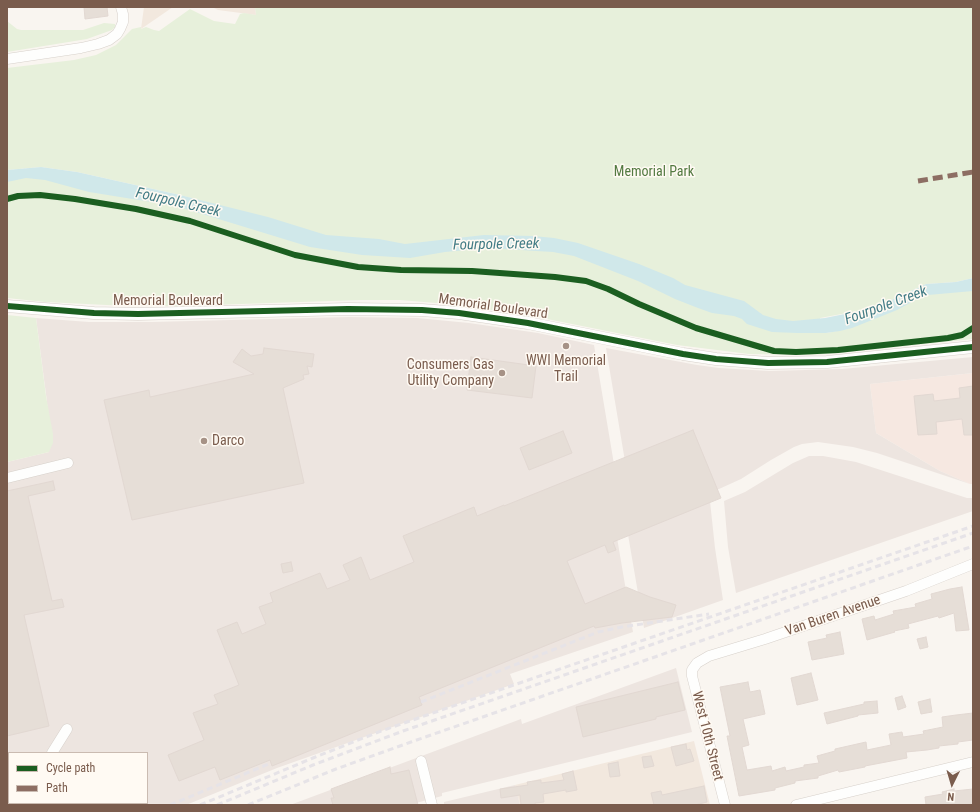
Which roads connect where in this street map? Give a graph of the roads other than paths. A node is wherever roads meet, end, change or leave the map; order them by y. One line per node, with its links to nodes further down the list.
1 (121, 7): 2 (street)
2 (7, 59)
3 (7, 306): 4 (street, Memorial Boulevard)
4 (973, 348)
5 (68, 463): 6 (street)
6 (7, 478)
7 (973, 566): 8 (street, Van Buren Avenue)
8 (694, 666): 14 (street, West 10th Street)
9 (67, 729): 10 (street)
10 (53, 752)
11 (421, 760): 13 (street)
12 (973, 762): 15 (street)
13 (432, 805)
14 (725, 805)
15 (796, 805)

